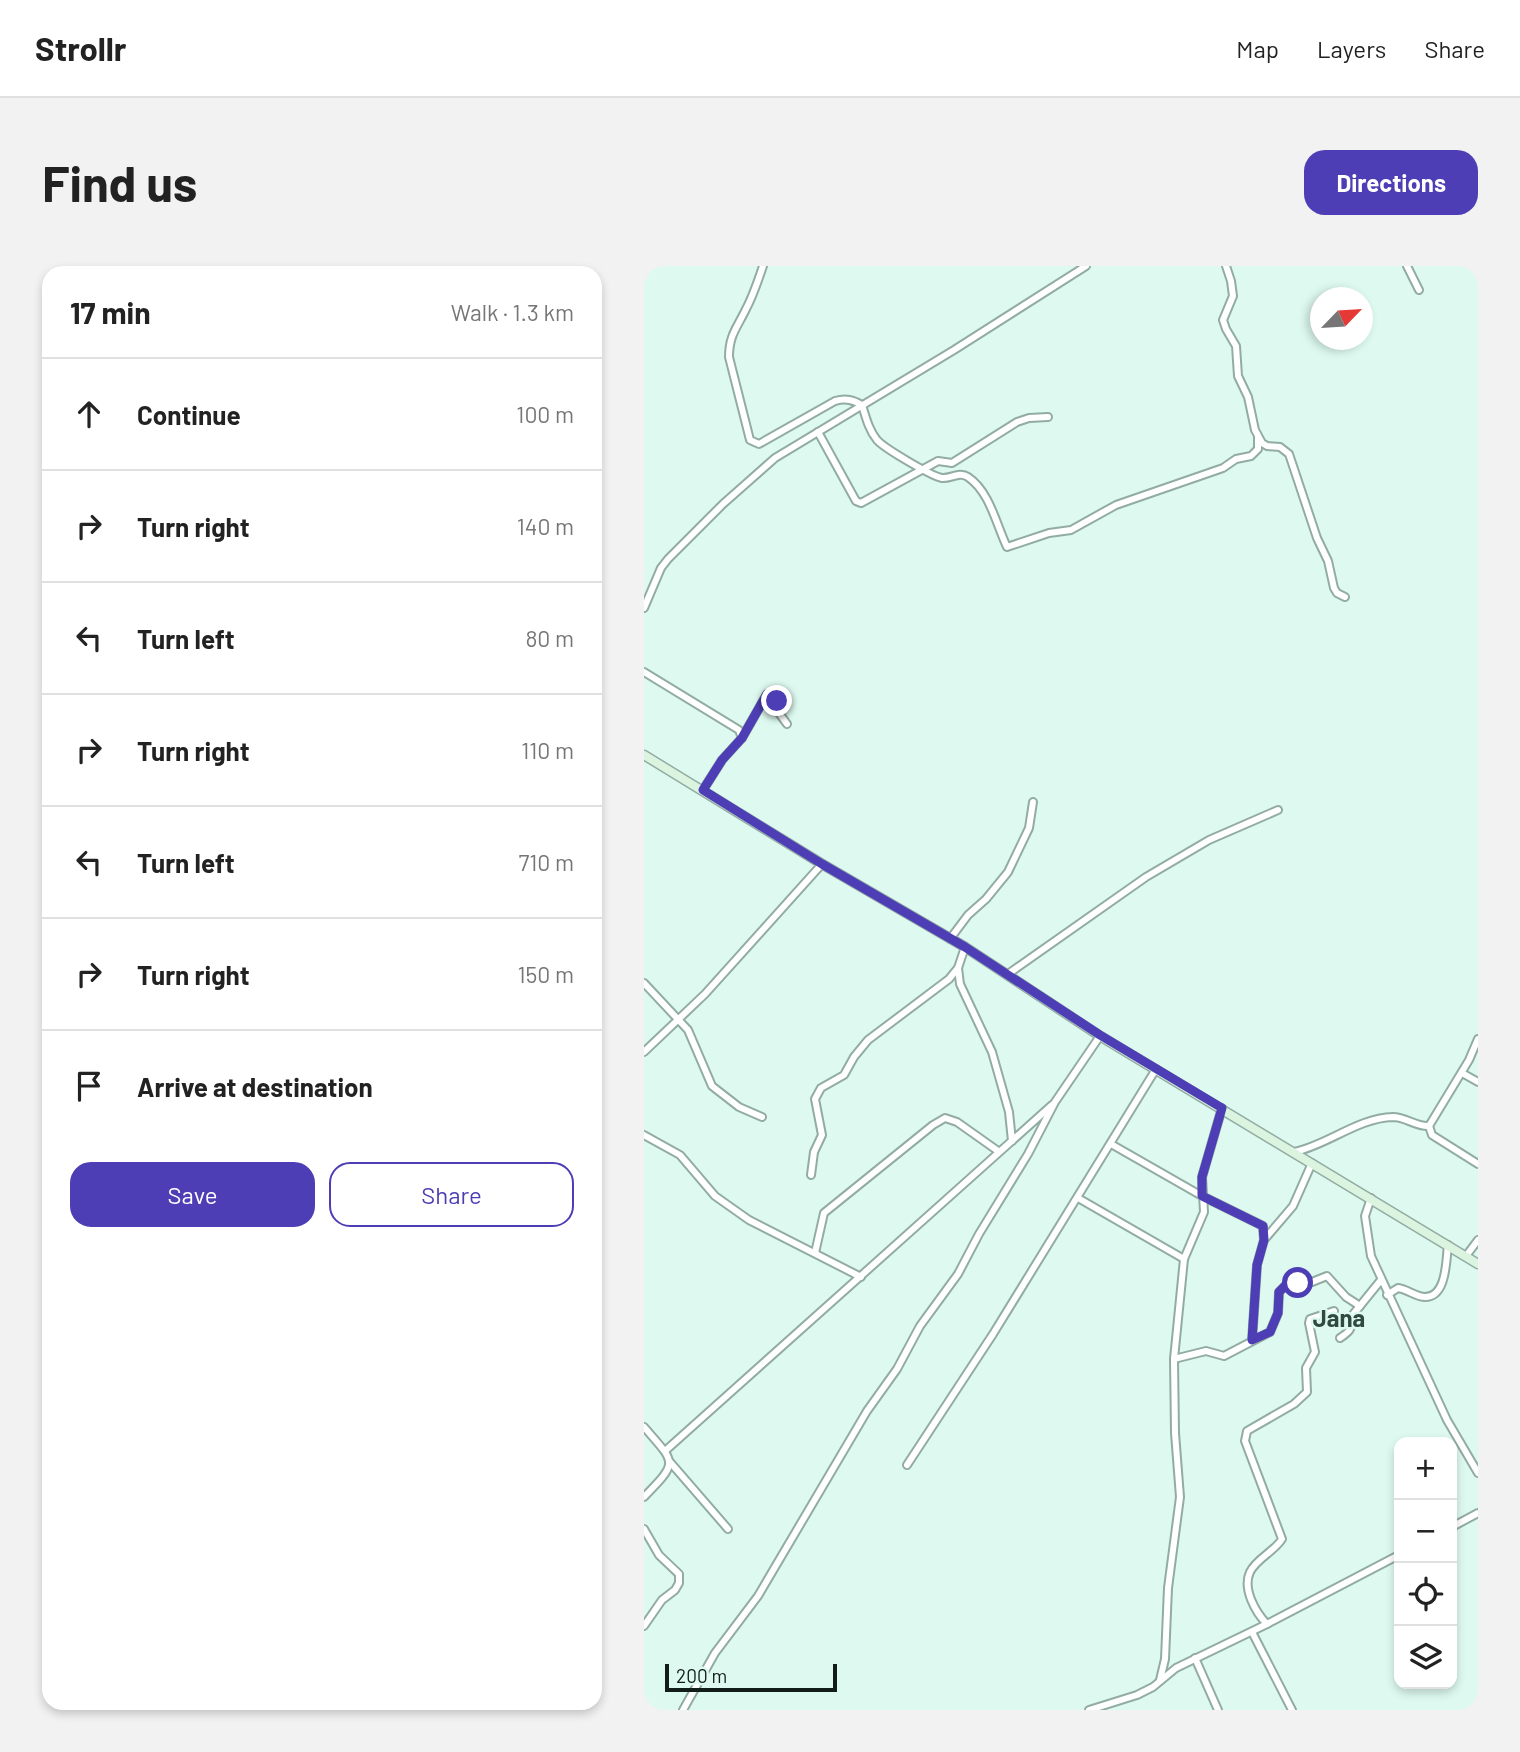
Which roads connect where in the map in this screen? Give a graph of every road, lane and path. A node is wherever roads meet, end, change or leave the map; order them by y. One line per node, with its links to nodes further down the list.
1 (763, 266): 6 (street)
2 (1086, 266): 6 (street)
3 (1226, 266): 9 (street)
4 (1406, 266): 5 (street)
5 (1419, 290)
6 (862, 405): 8 (street); 10 (street)
7 (1048, 417): 10 (street)
8 (818, 432): 10 (street); 12 (street)
9 (1258, 438): 10 (street); 11 (street)
10 (921, 470)
11 (1345, 597)
12 (644, 608)
13 (644, 672): 15 (street)
14 (787, 724): 15 (street)
15 (742, 738): 17 (street)
16 (644, 755): 17 (main road)
17 (703, 790): 20 (main road)
18 (1033, 802): 21 (street)
19 (1278, 810): 24 (street)
20 (822, 864): 21 (main road); 26 (street)
21 (950, 939): 22 (main road)
22 (965, 947): 23 (street); 24 (main road)
23 (958, 968): 38 (street); 44 (street)
24 (1008, 974): 27 (main road)
25 (644, 983): 26 (street)
26 (679, 1019): 29 (street); 35 (street)
27 (1100, 1035): 30 (main road); 33 (street)
28 (1478, 1039): 31 (street)
29 (644, 1052)
30 (1156, 1069): 34 (main road); 39 (street)
31 (1462, 1073): 32 (street); 36 (street)
32 (1478, 1082)
33 (1055, 1102): 38 (street); 80 (street)
34 (1222, 1108): 41 (main road); 45 (street)
35 (762, 1117)
36 (1429, 1126): 41 (street); 43 (street)
37 (644, 1135): 51 (street)
38 (1012, 1140): 40 (street)
39 (1111, 1144): 45 (street); 46 (street)
40 (998, 1151): 51 (street); 55 (street)
41 (1294, 1152): 42 (main road)
42 (1312, 1163): 47 (main road); 48 (street)
43 (1478, 1164)
44 (811, 1175)
45 (1202, 1196): 48 (street); 53 (street)
46 (1078, 1198): 53 (street); 66 (street)
47 (1371, 1198): 50 (main road); 56 (street)
48 (1264, 1240): 61 (street)
49 (1478, 1240): 52 (street)
50 (1448, 1245): 52 (main road); 57 (street)
51 (815, 1253): 55 (street)
52 (1466, 1256): 54 (main road)
53 (1184, 1259): 62 (street)
54 (1478, 1264)
55 (861, 1276): 64 (street)
56 (1381, 1280): 57 (street); 58 (street)
57 (1387, 1295): 67 (street)
58 (1360, 1306): 60 (street); 61 (street)
59 (1334, 1311): 74 (street)
60 (1340, 1338)
61 (1252, 1340): 62 (street)
62 (1174, 1359): 78 (street)
63 (644, 1427): 64 (street)
64 (665, 1451): 65 (street)
65 (670, 1462): 68 (street); 72 (street)
66 (907, 1465)
67 (1478, 1473)
68 (644, 1497)
69 (1478, 1513): 70 (street)
70 (1457, 1524)
71 (644, 1529): 75 (street)
72 (728, 1529)
73 (1394, 1558): 74 (street)
74 (1267, 1625): 76 (street)
75 (644, 1626)
76 (1252, 1632): 77 (street); 83 (street)
77 (1195, 1658): 78 (street); 82 (street)
78 (1160, 1681): 79 (street)
79 (1109, 1707): 81 (street)
80 (684, 1710)
81 (1089, 1710)
82 (1218, 1710)
83 (1292, 1710)

